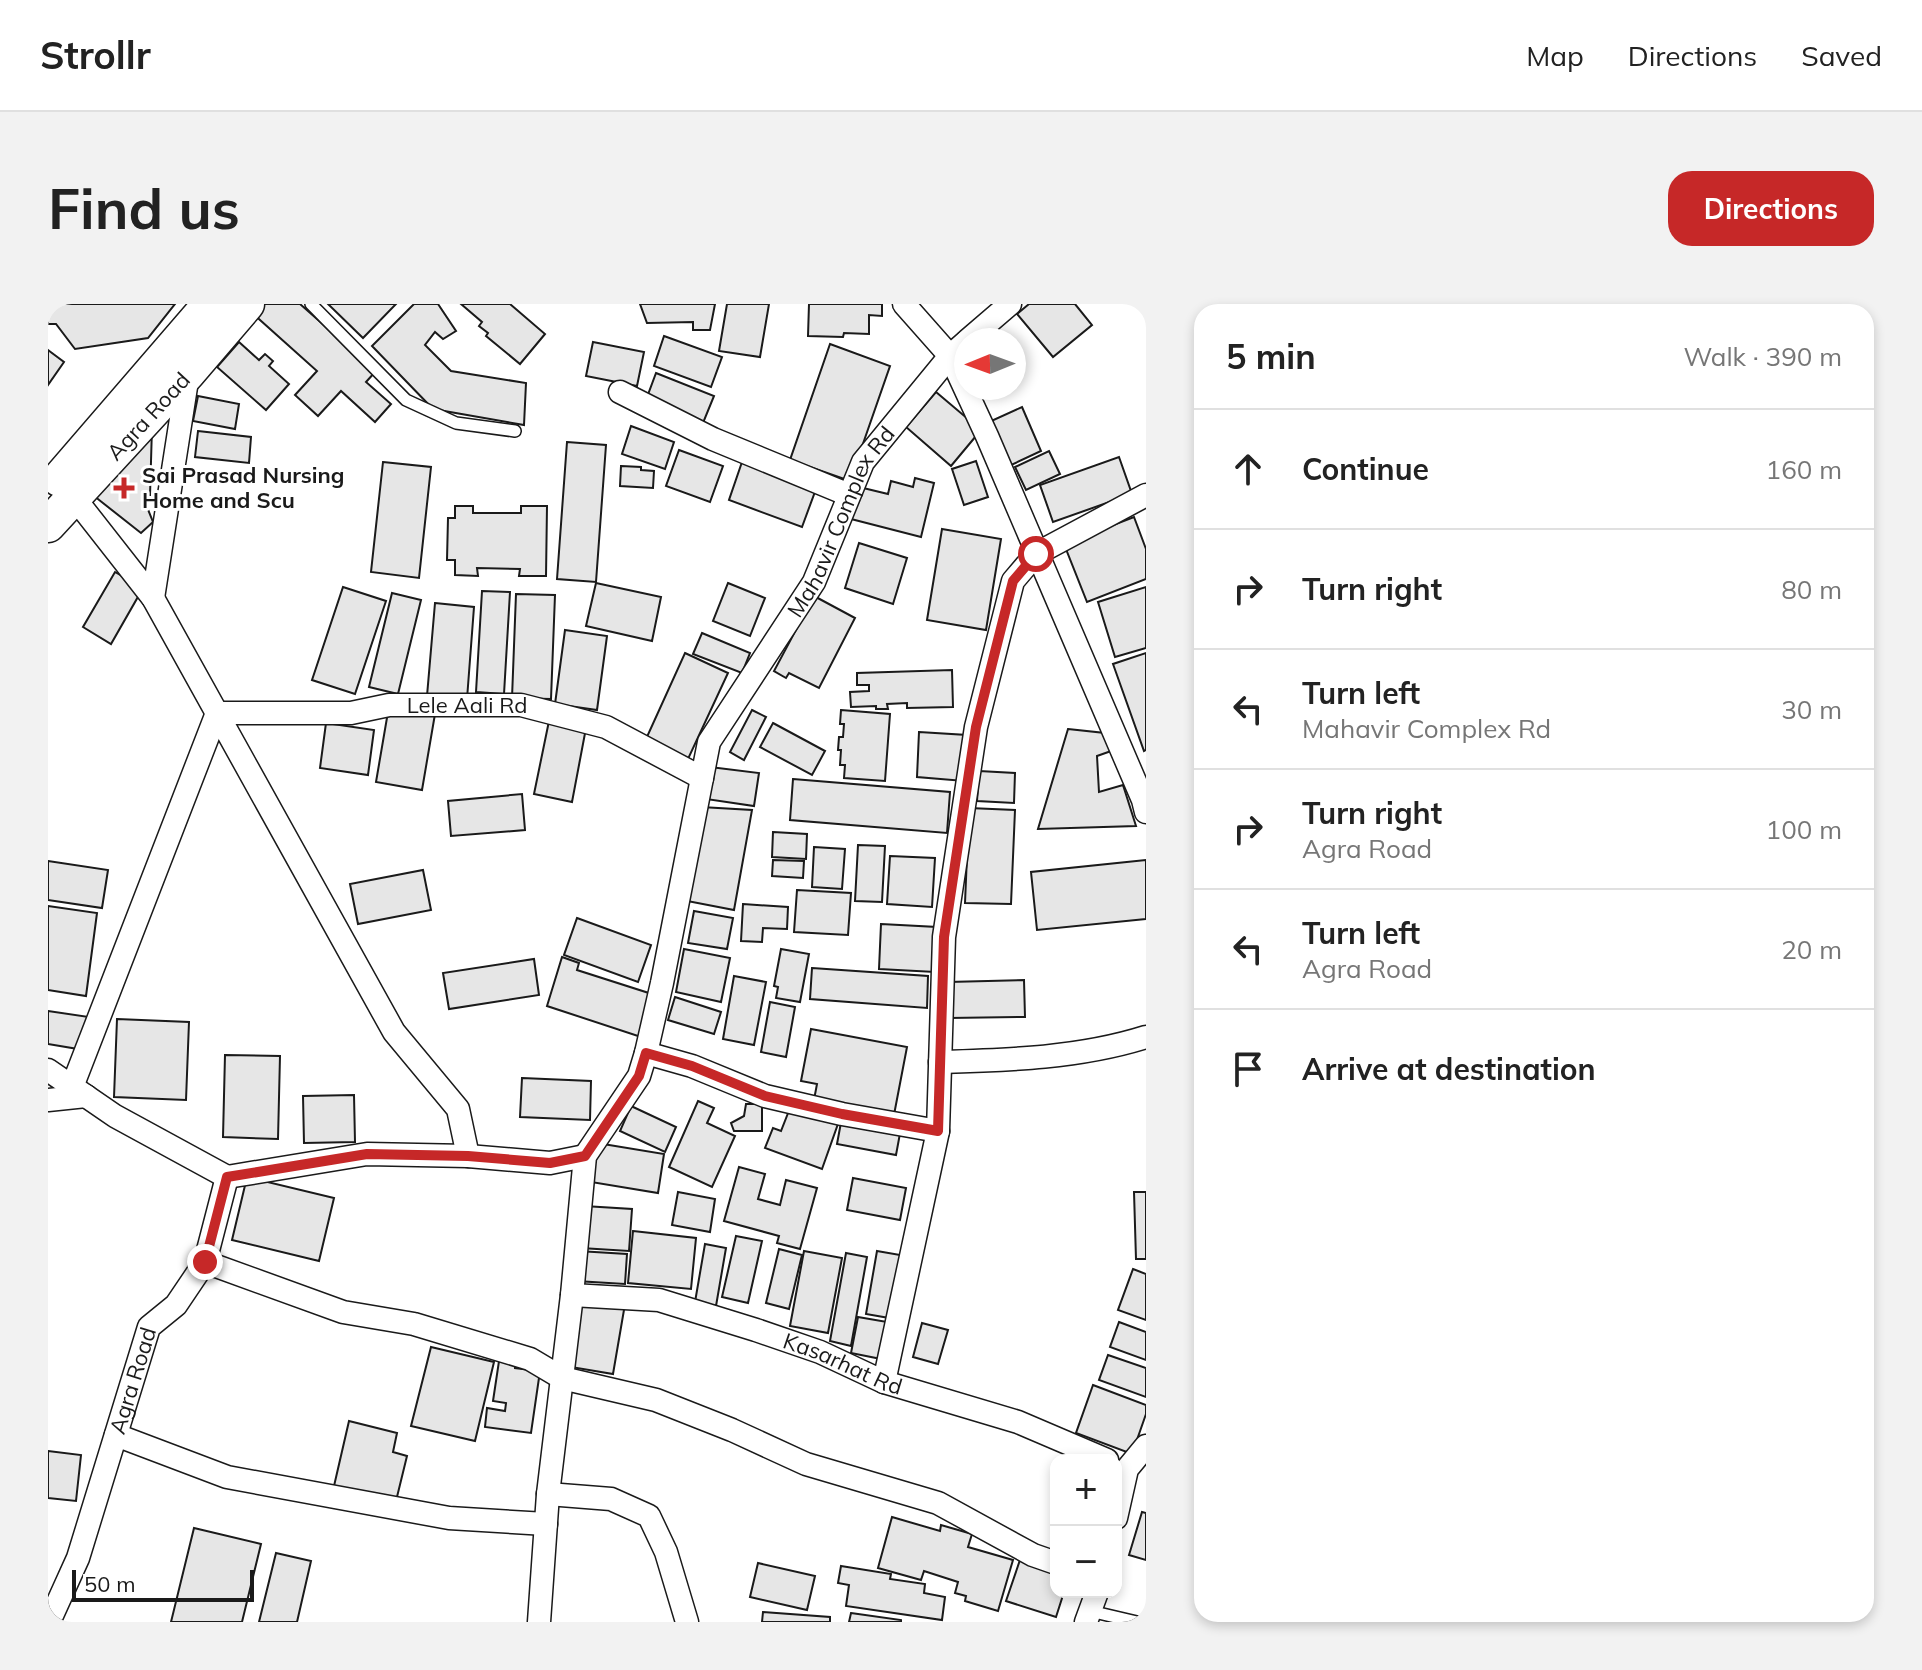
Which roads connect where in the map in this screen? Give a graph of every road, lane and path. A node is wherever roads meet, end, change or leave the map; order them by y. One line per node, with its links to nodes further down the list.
1 (210, 304): 13 (main road, Agra Road)
2 (247, 304): 9 (main road, Agra Road)
3 (311, 304): 12 (lane)
4 (904, 304): 7 (street)
5 (1010, 304): 6 (street, Mahavir Complex Rd)
6 (982, 328)
7 (954, 341)
8 (954, 354): 14 (street, Mahavir Complex Rd)
9 (188, 373): 13 (main road, Agra Road); 18 (street)
10 (620, 392): 14 (street)
11 (977, 400): 17 (street)
12 (515, 431)
13 (55, 490): 16 (main road, Agra Road); 18 (street)
14 (849, 495): 20 (street, Mahavir Complex Rd)
15 (1146, 495): 17 (street)
16 (48, 525)
17 (1036, 554): 21 (street); 24 (street)
18 (153, 598): 19 (street)
19 (217, 713): 20 (street, Lele Aali Rd); 26 (street); 29 (street)
20 (702, 778): 23 (street, Mahavir Complex Rd)
21 (1146, 812)
22 (1146, 1037): 24 (street)
23 (646, 1053): 28 (street); 30 (street, Mahavir Complex Rd)
24 (940, 1062): 28 (street)
25 (48, 1070): 26 (street)
26 (79, 1091): 27 (street); 31 (street)
27 (48, 1100)
28 (938, 1131): 35 (street)
29 (468, 1156): 30 (street); 31 (street)
30 (585, 1156): 33 (street)
31 (227, 1177): 32 (street, Agra Road)
32 (205, 1262): 34 (street); 36 (street, Agra Road)
33 (572, 1295): 34 (street); 35 (street, Kasarhat Rd)
34 (562, 1378): 39 (street); 41 (street)
35 (884, 1382): 38 (street, Kasarhat Rd)
36 (116, 1435): 40 (street); 43 (street, Agra Road)
37 (1146, 1446): 38 (street)
38 (1124, 1467)
39 (548, 1494): 40 (street); 45 (street)
40 (546, 1524): 44 (street)
41 (1050, 1561)
42 (1091, 1608): 46 (lane)
43 (49, 1622)
44 (539, 1622)
45 (687, 1622)
46 (1137, 1622)

